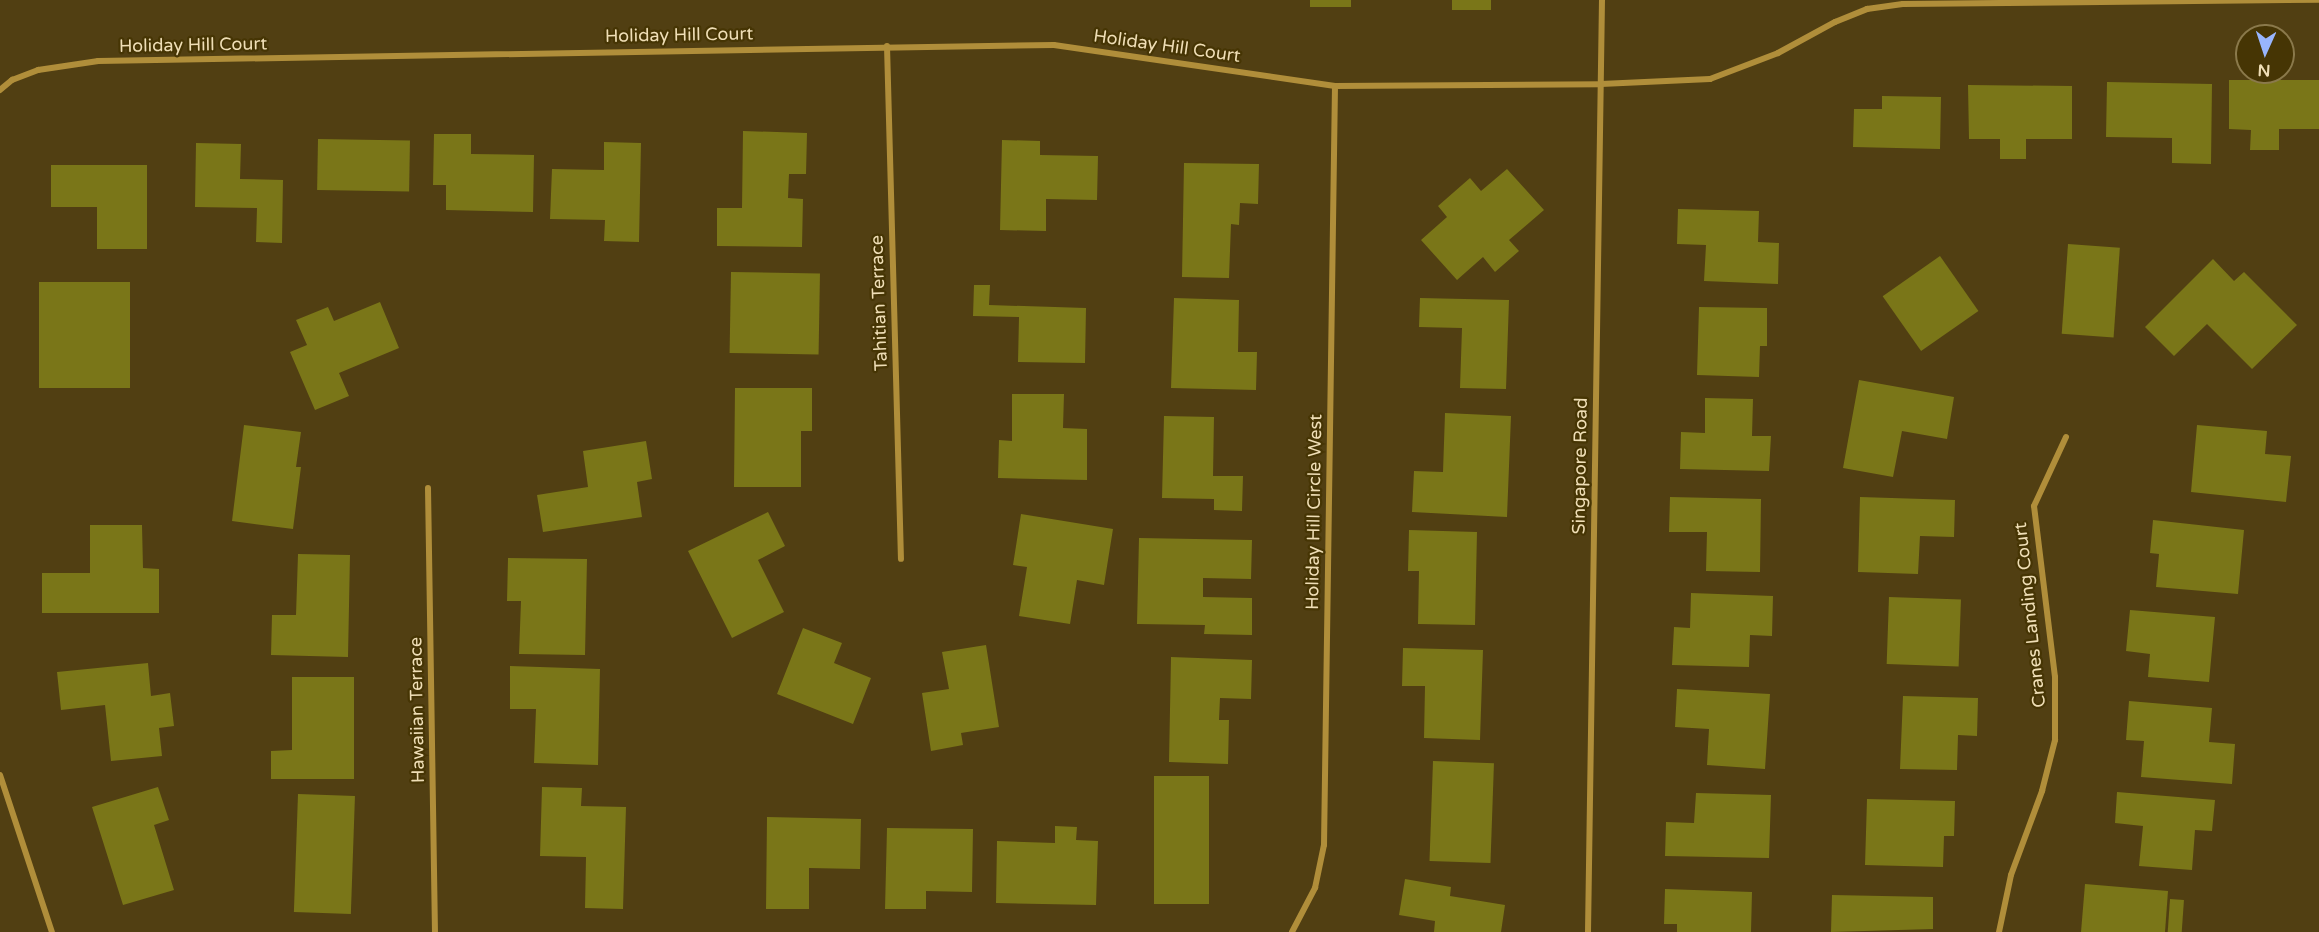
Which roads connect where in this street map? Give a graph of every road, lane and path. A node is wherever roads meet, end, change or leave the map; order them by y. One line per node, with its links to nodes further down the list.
1 (1602, 0): 4 (street, Singapore Road)
2 (2319, 0): 4 (street, Holiday Hill Court)
3 (887, 46): 5 (street, Holiday Hill Court); 6 (street, Holiday Hill Court); 9 (street, Tahitian Terrace)
4 (1601, 84): 5 (street, Holiday Hill Court); 14 (street, Singapore Road)
5 (1335, 86): 13 (street, Holiday Hill Circle West)
6 (0, 90)
7 (2066, 438): 15 (street, Cranes Landing Court)
8 (428, 488): 12 (street, Hawaiian Terrace)
9 (901, 559)
10 (0, 775): 11 (street)
11 (52, 932)
12 (435, 932)
13 (1292, 932)
14 (1588, 932)
15 (1999, 932)

